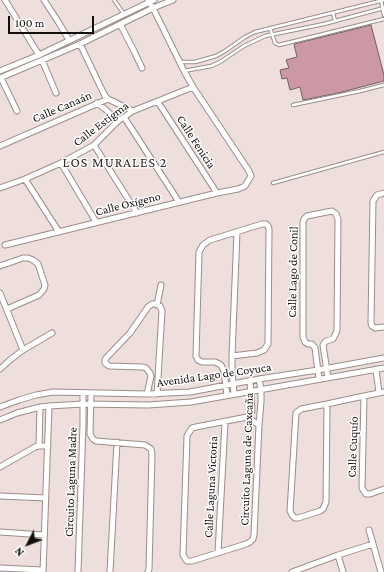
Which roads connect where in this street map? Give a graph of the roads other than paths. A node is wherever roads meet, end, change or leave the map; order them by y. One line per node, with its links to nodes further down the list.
1 (5, 0): 19 (street)
2 (44, 0): 17 (street)
3 (114, 0): 10 (lane)
4 (173, 0): 7 (street)
5 (382, 0): 8 (lane); 9 (lane)
6 (150, 1): 7 (street); 10 (street)
7 (153, 8): 14 (street); 21 (street)
8 (383, 8): 11 (lane); 13 (lane)
9 (333, 13): 13 (lane); 15 (lane)
10 (124, 14): 17 (street)
11 (384, 15)
12 (384, 19): 16 (lane)
13 (335, 21): 16 (lane)
14 (120, 24): 18 (street); 22 (street)
15 (270, 28): 16 (lane); 21 (lane)
16 (272, 35): 24 (lane)
17 (69, 40): 19 (street)
18 (80, 44): 20 (street); 29 (street)
19 (39, 54): 23 (street)
20 (42, 60): 25 (street); 28 (street)
21 (179, 62): 24 (street)
22 (142, 68)
23 (0, 71)
24 (184, 71): 27 (street)
25 (1, 78): 33 (street)
26 (384, 85): 32 (lane)
27 (193, 87): 30 (street, Calle Estigma); 44 (street, Calle Oxígeno)
28 (56, 93)
29 (108, 99): 31 (street, Calle Canaán); 34 (street, Calle Canaán)
30 (158, 102): 34 (street, Calle Estigma); 44 (street, Calle Fenicia)
31 (97, 103): 36 (street); 38 (street, Calle Canaán)
32 (293, 105)
33 (17, 111)
34 (132, 111): 35 (street, Calle Estigma)
35 (124, 117): 36 (street, Calle Estigma); 46 (street)
36 (118, 121): 37 (street, Calle Estigma)
37 (94, 145): 40 (street, Calle Estigma); 47 (street)
38 (0, 146)
39 (384, 152): 42 (lane)
40 (61, 163): 41 (street, Calle Estigma); 48 (street)
41 (25, 179): 43 (street, Calle Estigma); 49 (street)
42 (273, 183)
43 (0, 188)
44 (217, 193): 46 (street, Calle Oxígeno)
45 (384, 193): 57 (street)
46 (179, 202): 47 (street, Calle Oxígeno)
47 (137, 213): 48 (street, Calle Oxígeno)
48 (96, 222): 49 (street, Calle Oxígeno)
49 (59, 232): 51 (street, Calle Oxígeno)
50 (236, 232): 60 (street); 60 (street); 72 (street)
51 (4, 245)
52 (0, 266): 56 (street)
53 (161, 285): 55 (street)
54 (0, 293): 56 (street)
55 (157, 305): 78 (street); 79 (street)
56 (7, 309): 59 (street)
57 (384, 327)
58 (52, 333): 59 (street)
59 (23, 350): 62 (street)
60 (232, 356): 71 (street)
61 (384, 358): 63 (street, Avenida Lago de Coyuca)
62 (0, 369)
63 (327, 369): 66 (street, Avenida Lago de Coyuca); 66 (street, Calle Lago de Conil); 67 (street, Calle Lago de Conil)
64 (376, 369): 65 (street, Avenida Lago de Coyuca); 67 (street, Avenida Lago de Coyuca); 77 (street)
65 (384, 369)
66 (318, 370): 68 (street, Avenida Lago de Coyuca); 69 (street, Calle Lago de Conil)
67 (328, 378): 69 (street, Avenida Lago de Coyuca)
68 (259, 379): 70 (street, Avenida Lago de Coyuca); 73 (street, Circuito Laguna de Caxcaña)
69 (319, 379): 73 (street, Avenida Lago de Coyuca)
70 (250, 381): 71 (street, Avenida Lago de Coyuca); 74 (street)
71 (234, 384): 72 (street, Avenida Lago de Coyuca); 80 (street)
72 (226, 385): 79 (street, Avenida Lago de Coyuca); 81 (street)
73 (261, 390): 74 (street, Avenida Lago de Coyuca); 92 (street, Circuito Laguna de Caxcaña)
74 (250, 391): 80 (street, Avenida Lago de Coyuca); 89 (street)
75 (83, 393): 76 (street, Avenida Lago de Coyuca); 83 (street, Circuito Laguna Madre); 87 (street, Avenida Lago de Coyuca)
76 (91, 393): 78 (street, Avenida Lago de Coyuca); 85 (street, Circuito Laguna Madre)
77 (382, 393): 82 (street)
78 (147, 394): 79 (street, Avenida Lago de Coyuca)
79 (157, 394)
80 (234, 394): 81 (street, Avenida Lago de Coyuca)
81 (227, 395): 85 (street, Avenida Lago de Coyuca)
82 (364, 396): 84 (street); 97 (street, Calle Cuquío)
83 (84, 404): 85 (street, Avenida Lago de Coyuca); 86 (street, Avenida Lago de Coyuca); 108 (street, Circuito Laguna Madre)
84 (327, 404): 84 (street)
85 (91, 405): 93 (street, Circuito Laguna Madre)
86 (49, 406): 88 (street, Avenida Lago de Coyuca); 95 (street)
87 (0, 407)
88 (40, 407): 90 (street, Avenida Lago de Coyuca); 94 (street)
89 (247, 417): 91 (street); 92 (street)
90 (0, 420)
91 (225, 422): 104 (street, Calle Laguna Victoria); 104 (street)
92 (259, 425): 104 (street, Circuito Laguna de Caxcaña)
93 (117, 442): 109 (street); 110 (street, Circuito Laguna Madre)
94 (39, 446): 95 (street); 96 (street)
95 (48, 446): 99 (street)
96 (0, 467)
97 (384, 490)
98 (0, 496): 99 (street)
99 (46, 498): 102 (street)
100 (369, 530): 103 (street)
101 (0, 532): 102 (street)
102 (44, 534): 107 (street)
103 (373, 544): 105 (street); 113 (street)
104 (218, 553)
105 (338, 555): 111 (street); 112 (street)
106 (0, 568): 107 (street)
107 (43, 571)
108 (78, 572)
109 (110, 572)
110 (148, 572)
111 (292, 572)
112 (343, 572)
113 (381, 572)

